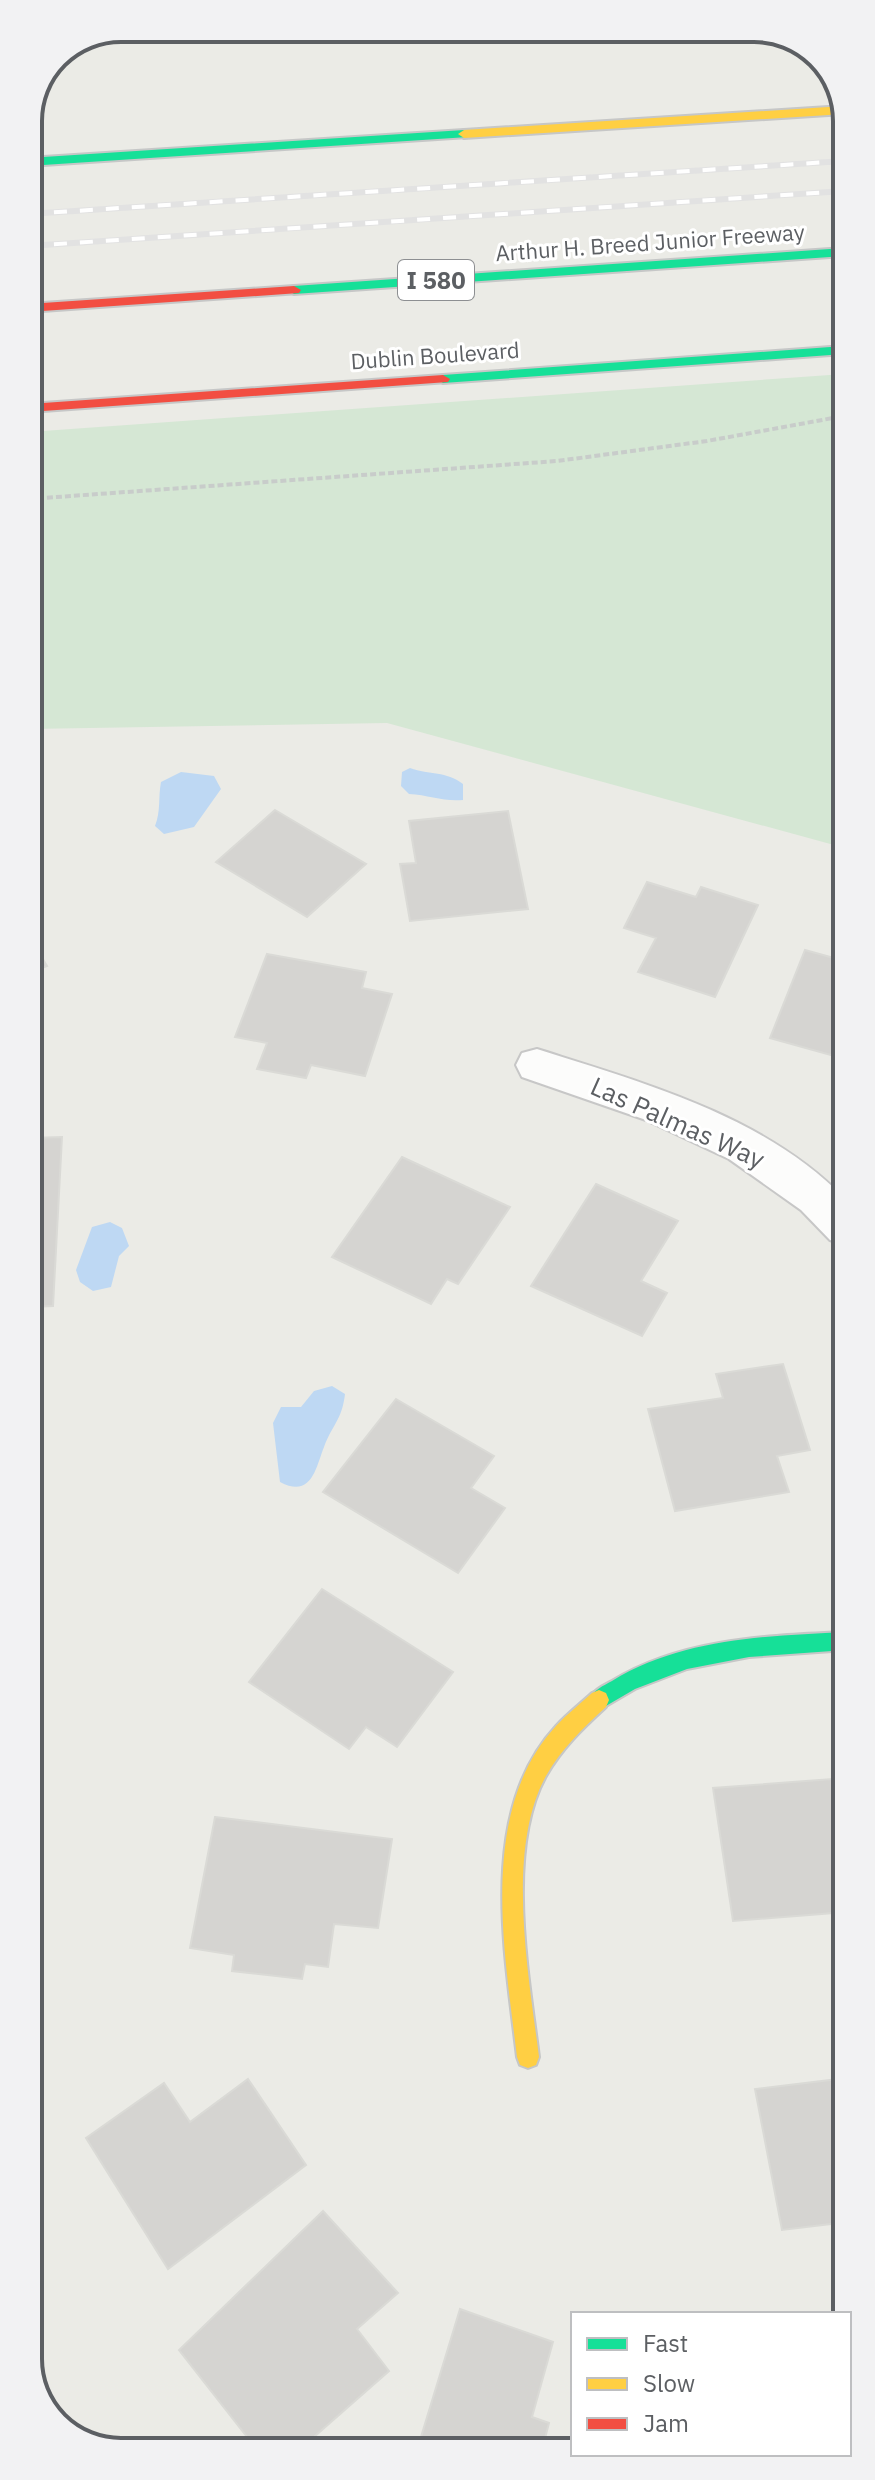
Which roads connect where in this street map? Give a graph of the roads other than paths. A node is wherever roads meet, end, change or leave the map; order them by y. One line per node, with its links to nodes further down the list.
1 (832, 111): 2 (main road)
2 (42, 161)
3 (833, 253): 4 (main road, Arthur H. Breed Junior Freeway / I 580)
4 (42, 307)
5 (833, 351): 6 (main road, Dublin Boulevard)
6 (42, 407)
7 (537, 1065): 8 (street, Las Palmas Way)
8 (833, 1215)
9 (833, 1642): 10 (main road)
10 (528, 2057)

